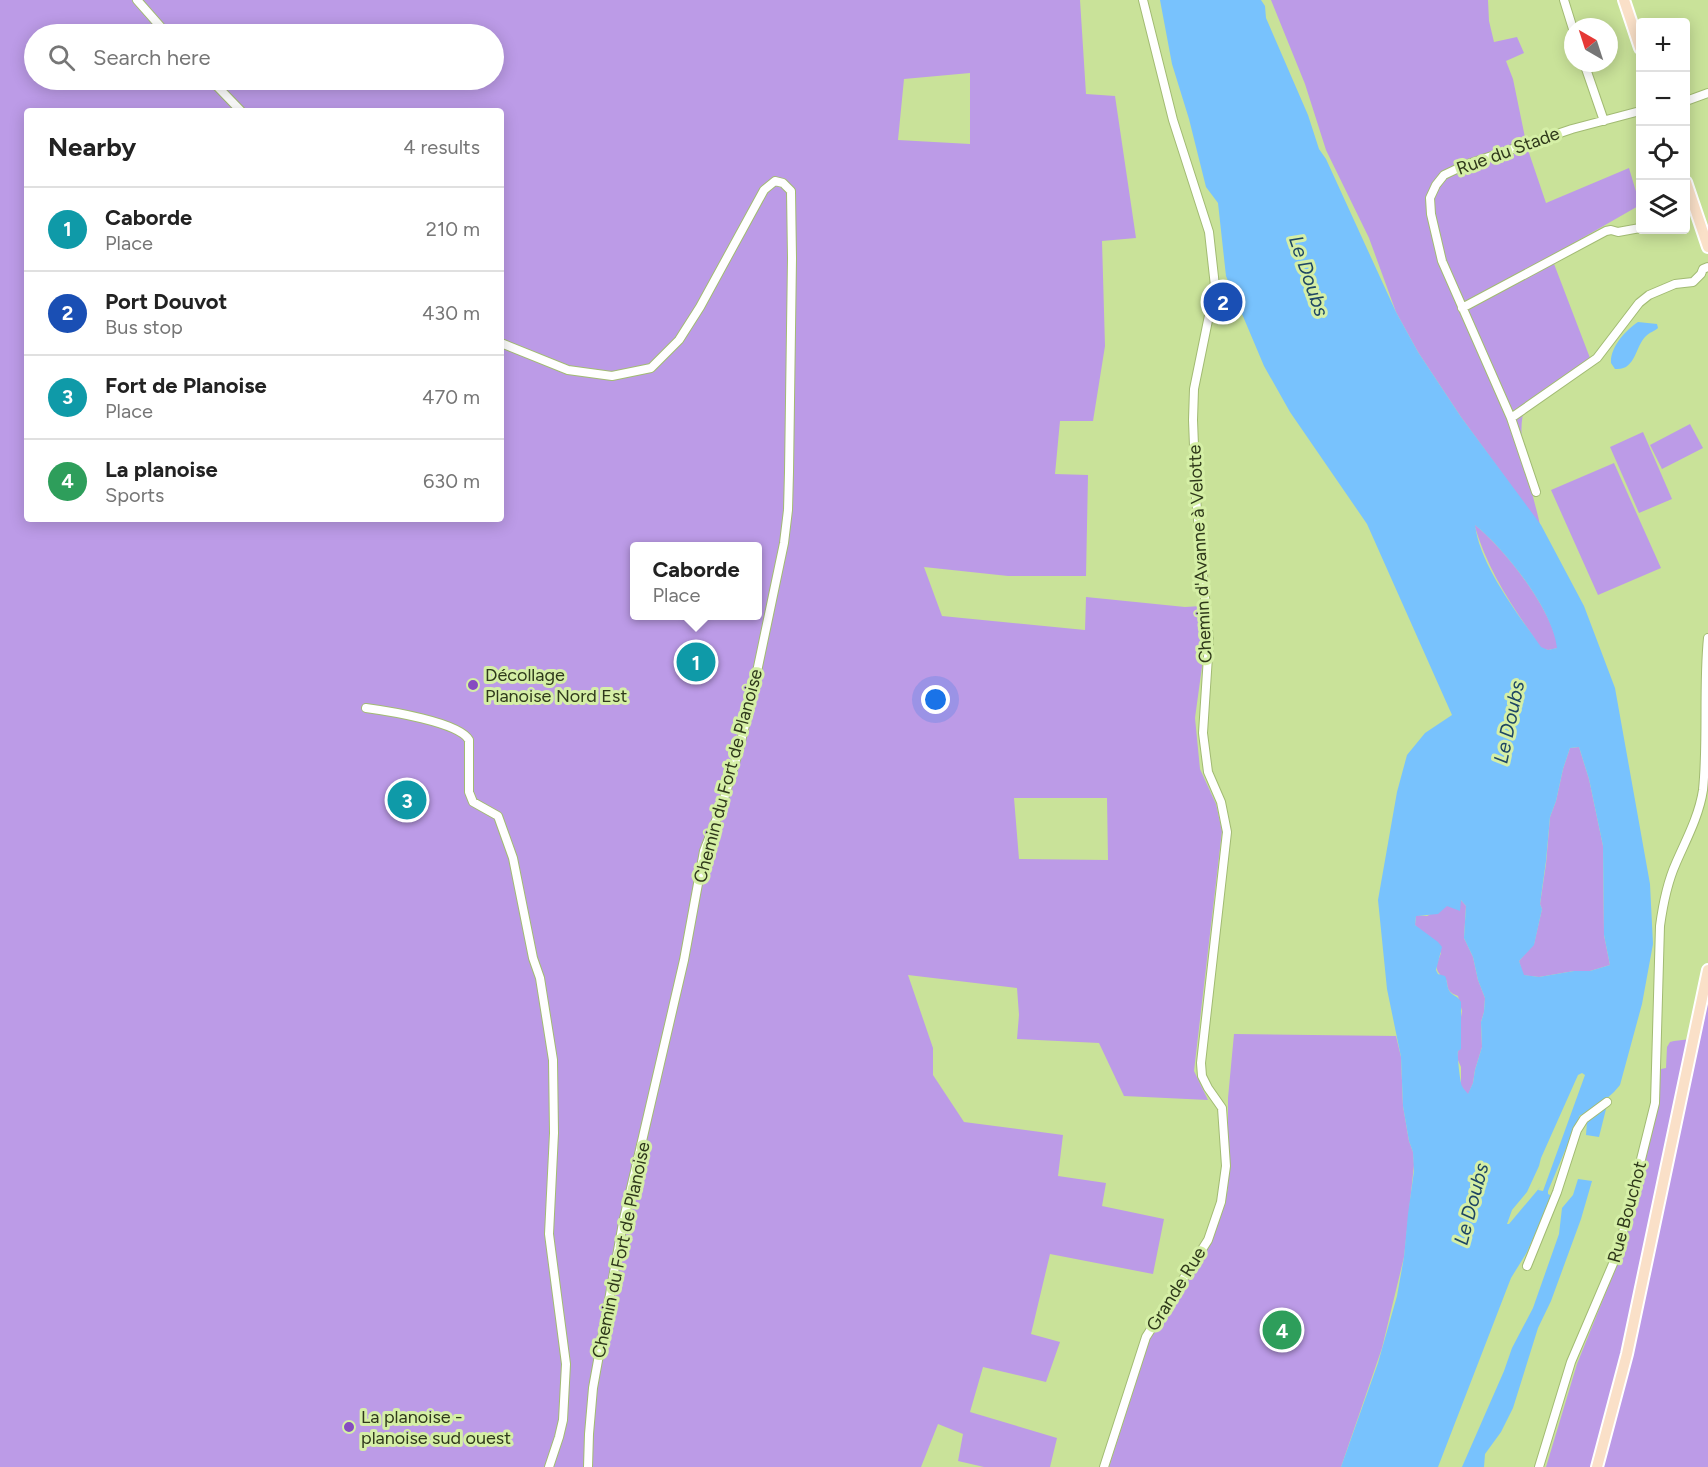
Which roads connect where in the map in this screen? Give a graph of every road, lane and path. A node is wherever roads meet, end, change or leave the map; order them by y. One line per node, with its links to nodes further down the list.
1 (137, 0): 6 (street)
2 (1143, 0): 27 (street, Chemin d'Avanne à Velotte)
3 (1564, 0): 5 (street)
4 (1624, 0): 7 (main road)
5 (1570, 18)
6 (158, 24)
7 (1636, 34)
8 (1587, 72): 14 (street)
9 (221, 90): 12 (street)
10 (1708, 93): 11 (street)
11 (1690, 100)
12 (238, 108)
13 (1636, 112): 14 (street, Rue du Stade)
14 (1604, 121): 19 (street, Rue du Stade)
15 (1690, 194): 17 (main road)
16 (1636, 229): 19 (street)
17 (1708, 247)
18 (1708, 267): 21 (street)
19 (1462, 308): 21 (street, Rue du Stade)
20 (504, 344): 30 (street, Chemin du Fort de Planoise)
21 (1511, 417): 22 (street, Rue du Stade)
22 (1536, 492)
23 (1708, 638): 32 (street, Rue Bouchot)
24 (366, 708): 29 (street, Chemin du Fort de Planoise)
25 (1708, 970): 33 (main road)
26 (1607, 1102): 28 (street)
27 (1222, 1108): 31 (street, Grande Rue)
28 (1527, 1266)
29 (549, 1467)
30 (588, 1467)
31 (1104, 1467)
32 (1539, 1467)
33 (1597, 1467)

